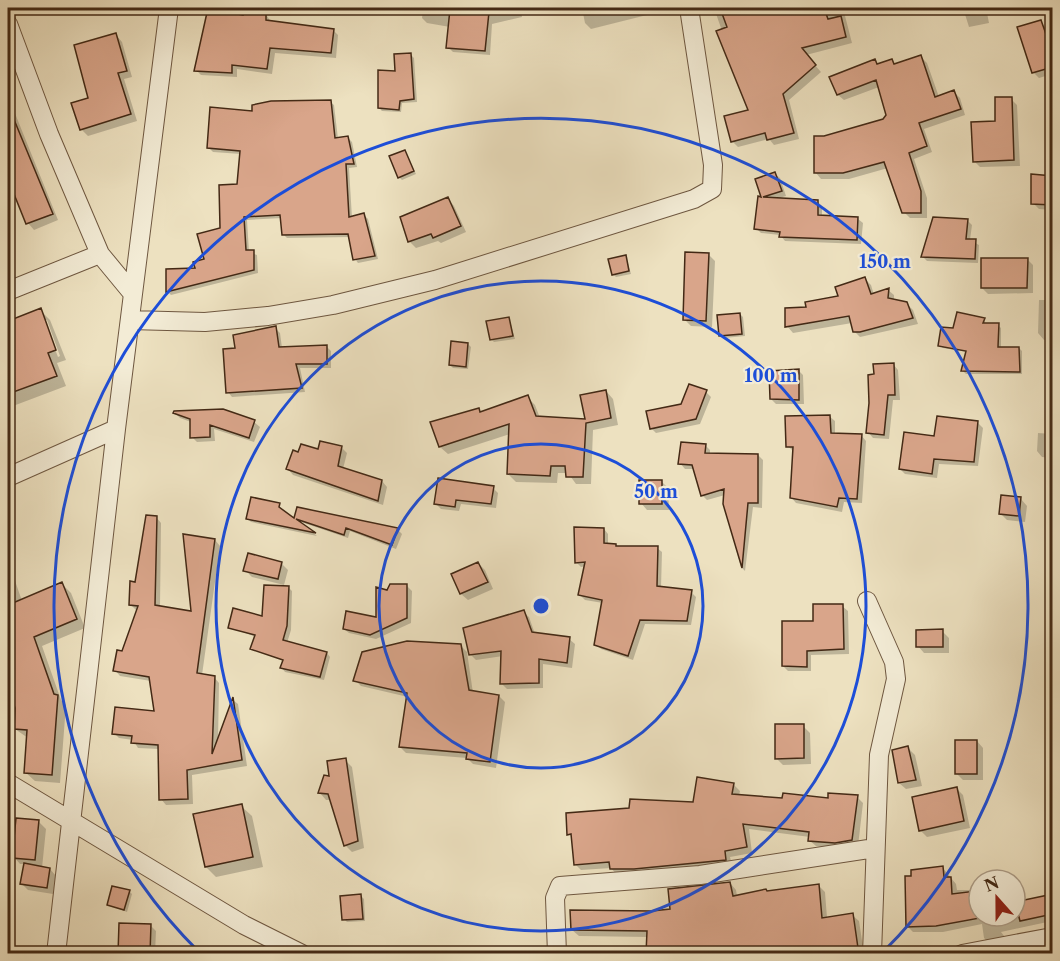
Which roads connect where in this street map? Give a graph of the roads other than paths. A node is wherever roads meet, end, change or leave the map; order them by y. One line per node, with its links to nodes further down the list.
1 (169, 8): 6 (street)
2 (688, 8): 7 (street)
3 (8, 26): 4 (street)
4 (100, 254): 5 (street); 6 (street)
5 (8, 291)
6 (133, 294): 7 (street)
7 (130, 320): 8 (street)
8 (116, 429): 9 (street); 12 (street)
9 (8, 477)
10 (867, 602): 13 (street)
11 (8, 783): 12 (street)
12 (71, 821): 15 (street); 16 (street)
13 (875, 848): 17 (street); 18 (street)
14 (1053, 937): 19 (street)
15 (56, 954)
16 (302, 954)
17 (557, 954)
18 (872, 954)
19 (962, 954)

